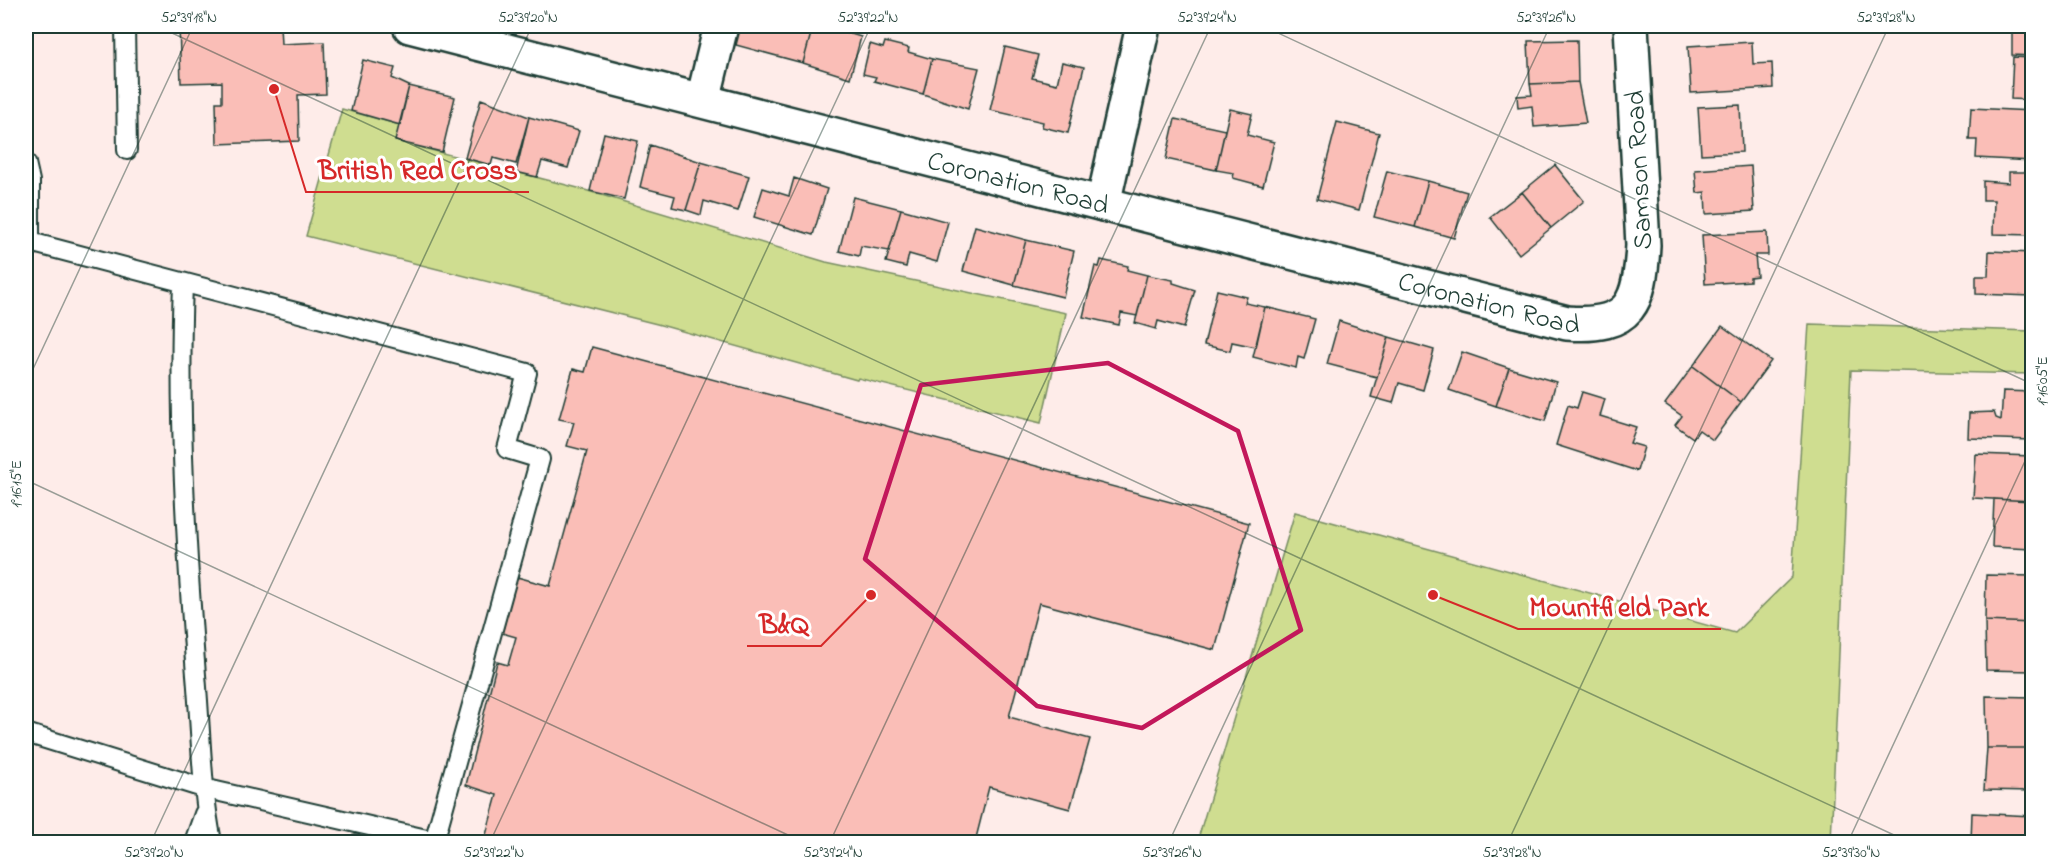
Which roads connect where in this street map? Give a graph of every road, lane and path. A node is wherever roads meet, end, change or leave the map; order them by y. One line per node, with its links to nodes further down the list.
1 (125, 26): 7 (lane)
2 (410, 26): 6 (street, Coronation Road)
3 (721, 26): 6 (street)
4 (1143, 26): 9 (street)
5 (1630, 26): 11 (street, Samson Road)
6 (702, 100): 9 (street, Coronation Road)
7 (127, 150)
8 (26, 163): 10 (lane)
9 (1103, 204): 11 (street, Coronation Road)
10 (183, 284): 13 (lane); 15 (lane)
11 (1626, 312)
12 (26, 734): 13 (lane)
13 (203, 788): 14 (lane); 15 (lane)
14 (206, 810): 16 (lane); 17 (lane)
15 (435, 842)
16 (195, 843)
17 (212, 843)

